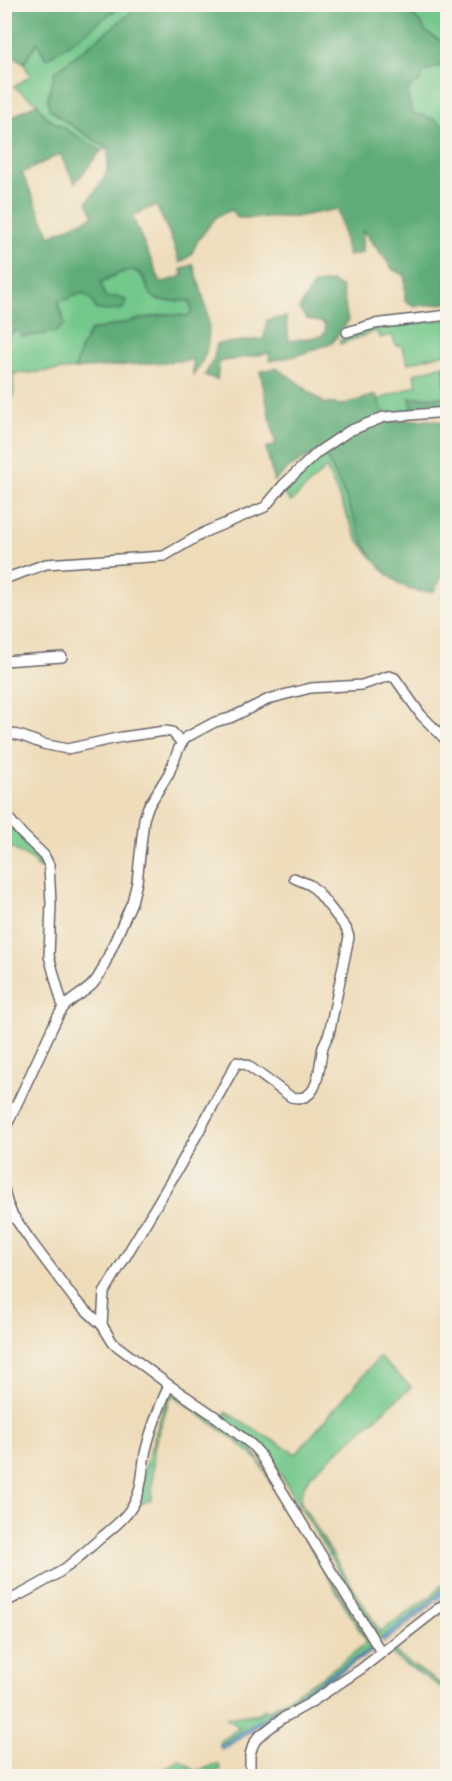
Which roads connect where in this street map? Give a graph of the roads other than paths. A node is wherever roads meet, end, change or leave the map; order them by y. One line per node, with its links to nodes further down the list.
1 (447, 315): 2 (street)
2 (347, 332)
3 (447, 412): 4 (street)
4 (4, 579)
5 (62, 657): 6 (street)
6 (4, 661)
7 (4, 732): 9 (street)
8 (447, 742): 9 (street)
9 (182, 743): 12 (street)
10 (4, 813): 12 (street)
11 (294, 878): 15 (street)
12 (63, 1007): 13 (street)
13 (4, 1135)
14 (4, 1189): 15 (street)
15 (102, 1325): 16 (street)
16 (169, 1385): 18 (street); 19 (street)
17 (447, 1601): 19 (street)
18 (4, 1603)
19 (381, 1652): 20 (street)
20 (249, 1776)

